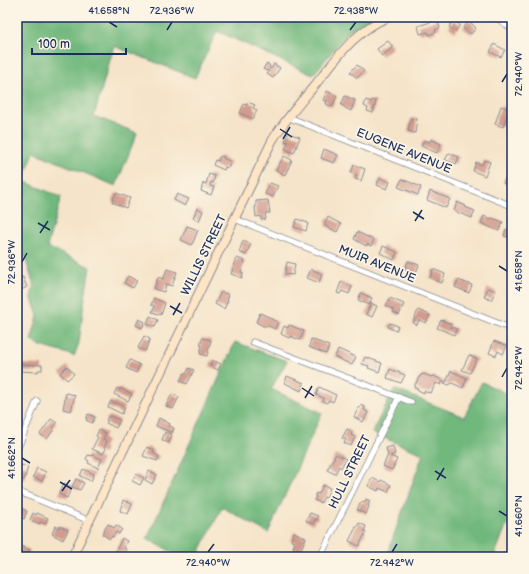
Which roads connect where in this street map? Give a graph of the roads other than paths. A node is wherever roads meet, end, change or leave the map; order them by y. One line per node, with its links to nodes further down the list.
1 (389, 17): 4 (main road, WILLIS STREET)
2 (496, 17): 3 (street)
3 (512, 29)
4 (288, 117): 5 (street, EUGENE AVENUE); 6 (main road, WILLIS STREET)
5 (512, 206)
6 (234, 219): 7 (street, MUIR AVENUE); 14 (main road, WILLIS STREET)
7 (512, 329)
8 (253, 342): 9 (street)
9 (399, 397): 11 (street); 16 (street, HULL STREET)
10 (37, 401): 12 (street)
11 (411, 402)
12 (17, 450)
13 (17, 491): 14 (street)
14 (90, 521): 15 (main road, WILLIS STREET)
15 (72, 557)
16 (320, 557)

